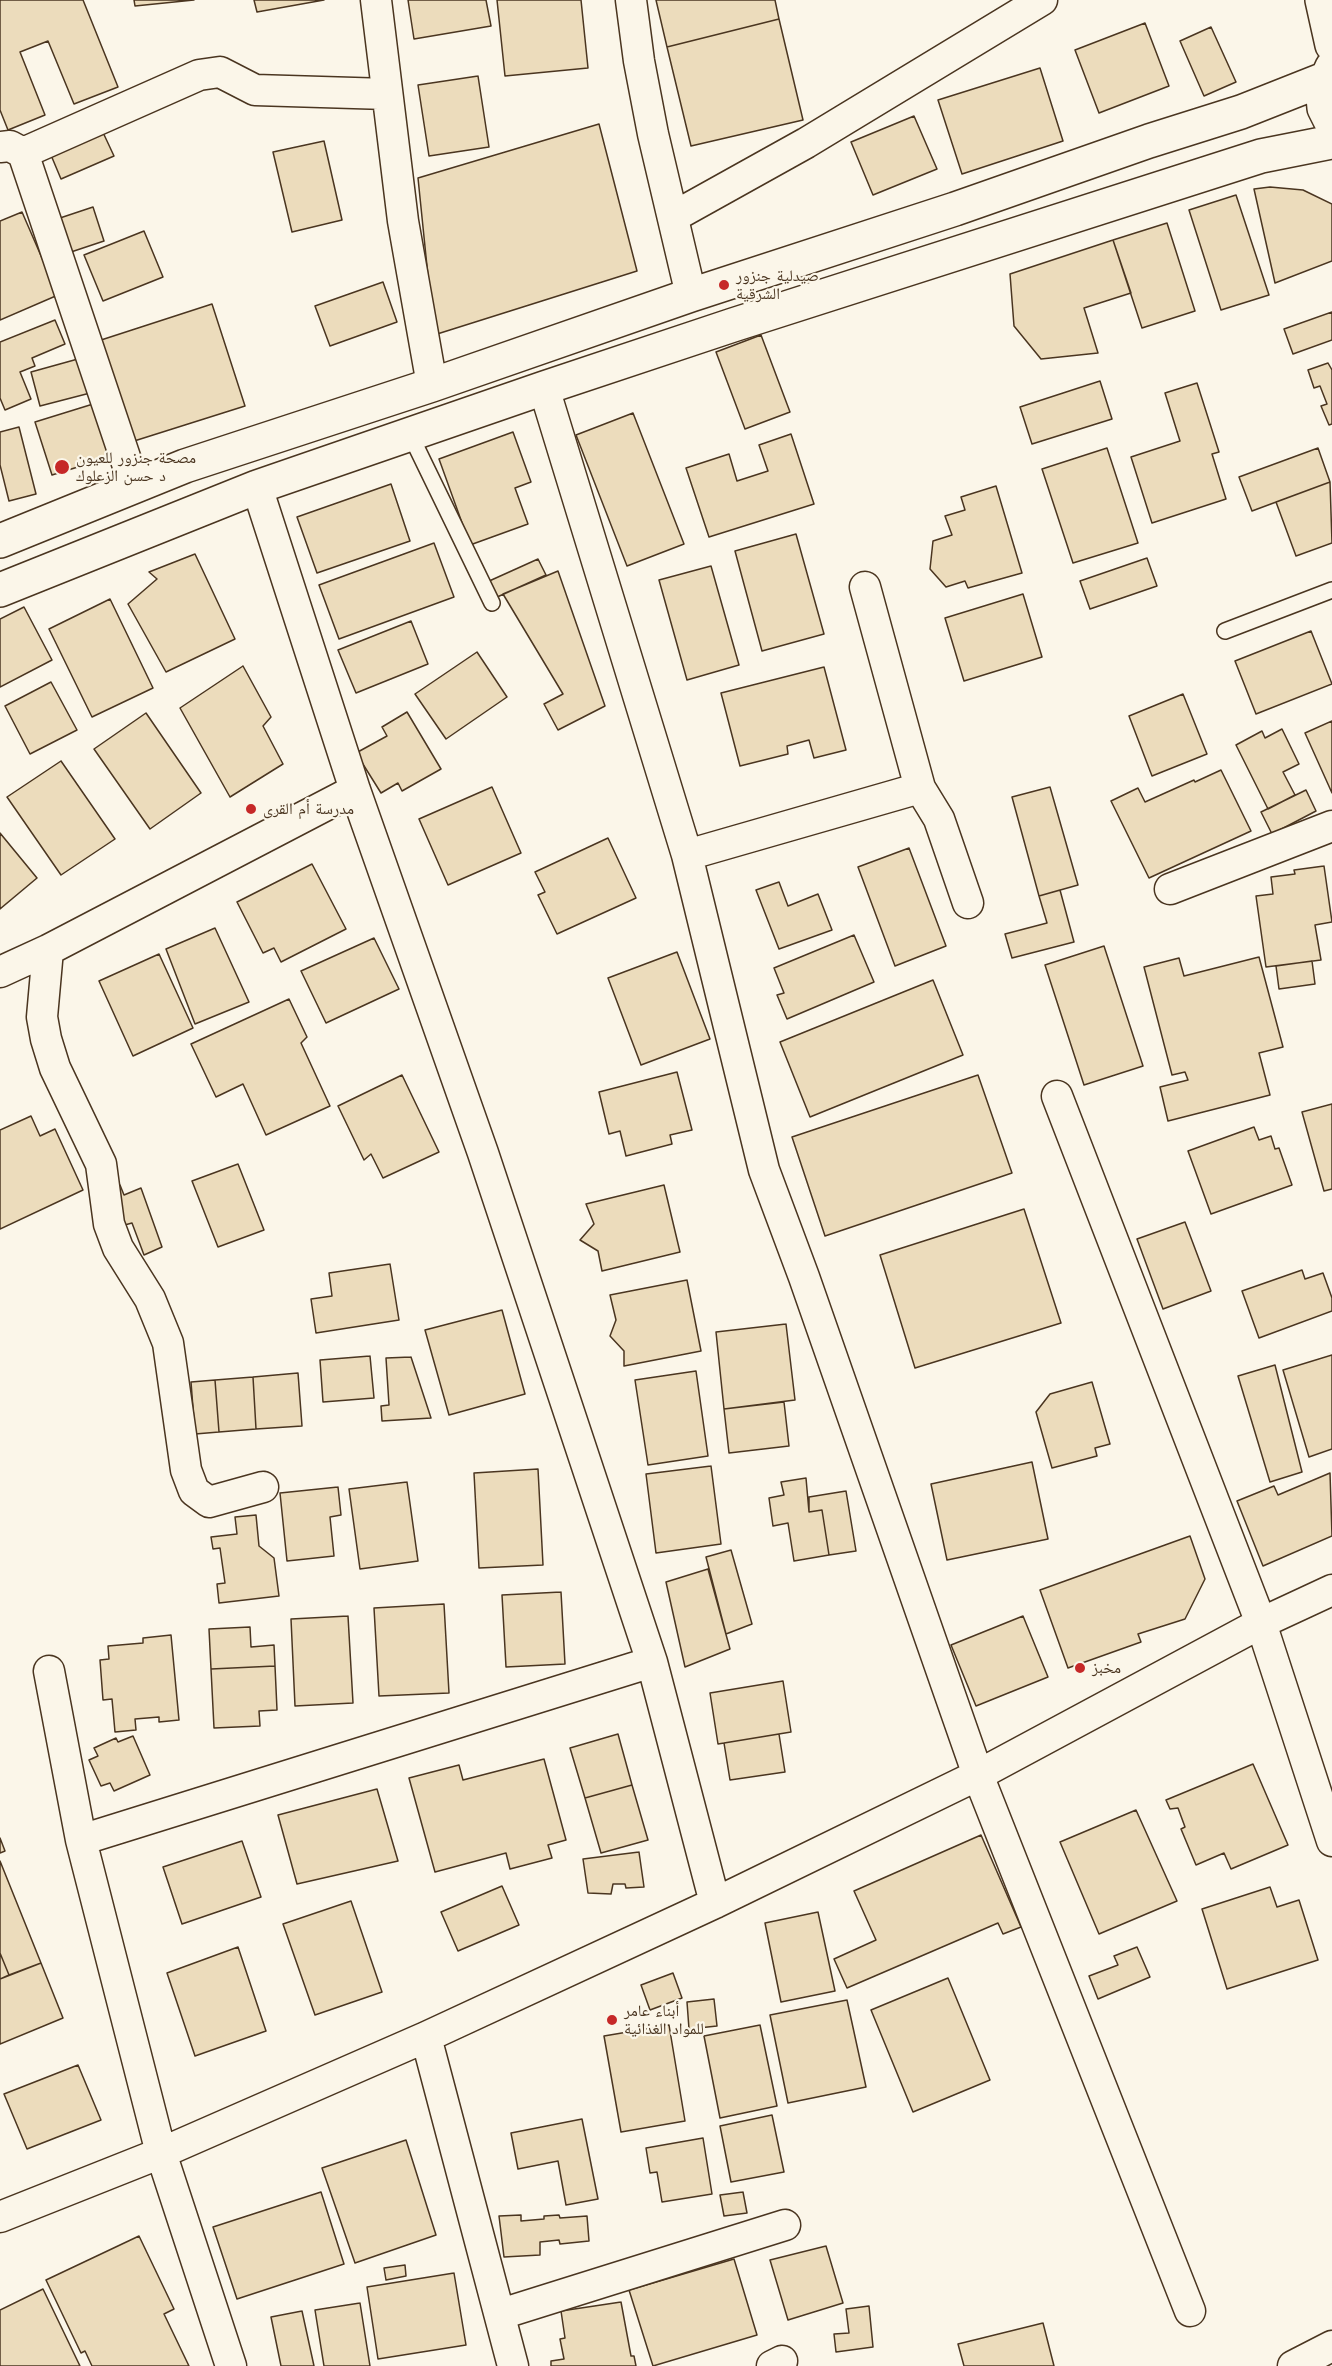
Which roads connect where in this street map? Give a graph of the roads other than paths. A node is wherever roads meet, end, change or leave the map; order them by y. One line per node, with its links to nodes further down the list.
1 (376, 0): 7 (street)
2 (631, 0): 11 (street)
3 (1041, 0): 11 (street)
4 (1322, 0): 5 (street)
5 (1332, 45)
6 (1329, 73): 8 (street); 12 (street)
7 (387, 94): 10 (street); 13 (street)
8 (1332, 124)
9 (1332, 142): 14 (street)
10 (12, 150): 16 (street)
11 (673, 217): 12 (street)
12 (691, 295): 13 (street)
13 (432, 385): 16 (street)
14 (544, 388): 15 (street); 27 (street)
15 (410, 434): 17 (street); 22 (lane)
16 (135, 487): 18 (street)
17 (257, 487): 20 (street); 25 (street)
18 (0, 541)
19 (865, 587): 24 (street)
20 (0, 590)
21 (1332, 590): 23 (lane)
22 (492, 603)
23 (1226, 631)
24 (920, 788): 27 (street); 29 (street)
25 (355, 790): 30 (street); 36 (street)
26 (1332, 826): 28 (street)
27 (687, 855): 38 (street)
28 (1170, 889)
29 (968, 903)
30 (48, 950): 31 (street); 33 (street)
31 (0, 972)
32 (1056, 1096): 35 (street)
33 (264, 1488)
34 (1332, 1590): 35 (street)
35 (1261, 1623): 38 (street); 40 (street)
36 (652, 1662): 39 (street); 41 (street)
37 (49, 1671): 39 (street)
38 (978, 1775): 41 (street); 46 (street)
39 (81, 1840): 43 (street)
40 (1332, 1840)
41 (715, 1903): 42 (street)
42 (426, 2037): 43 (street); 47 (street)
43 (161, 2153): 44 (street); 49 (street)
44 (0, 2217)
45 (785, 2225): 47 (street)
46 (1190, 2311)
47 (501, 2314): 50 (street)
48 (1332, 2346): 51 (street)
49 (231, 2366)
50 (513, 2366)
51 (1293, 2366)

